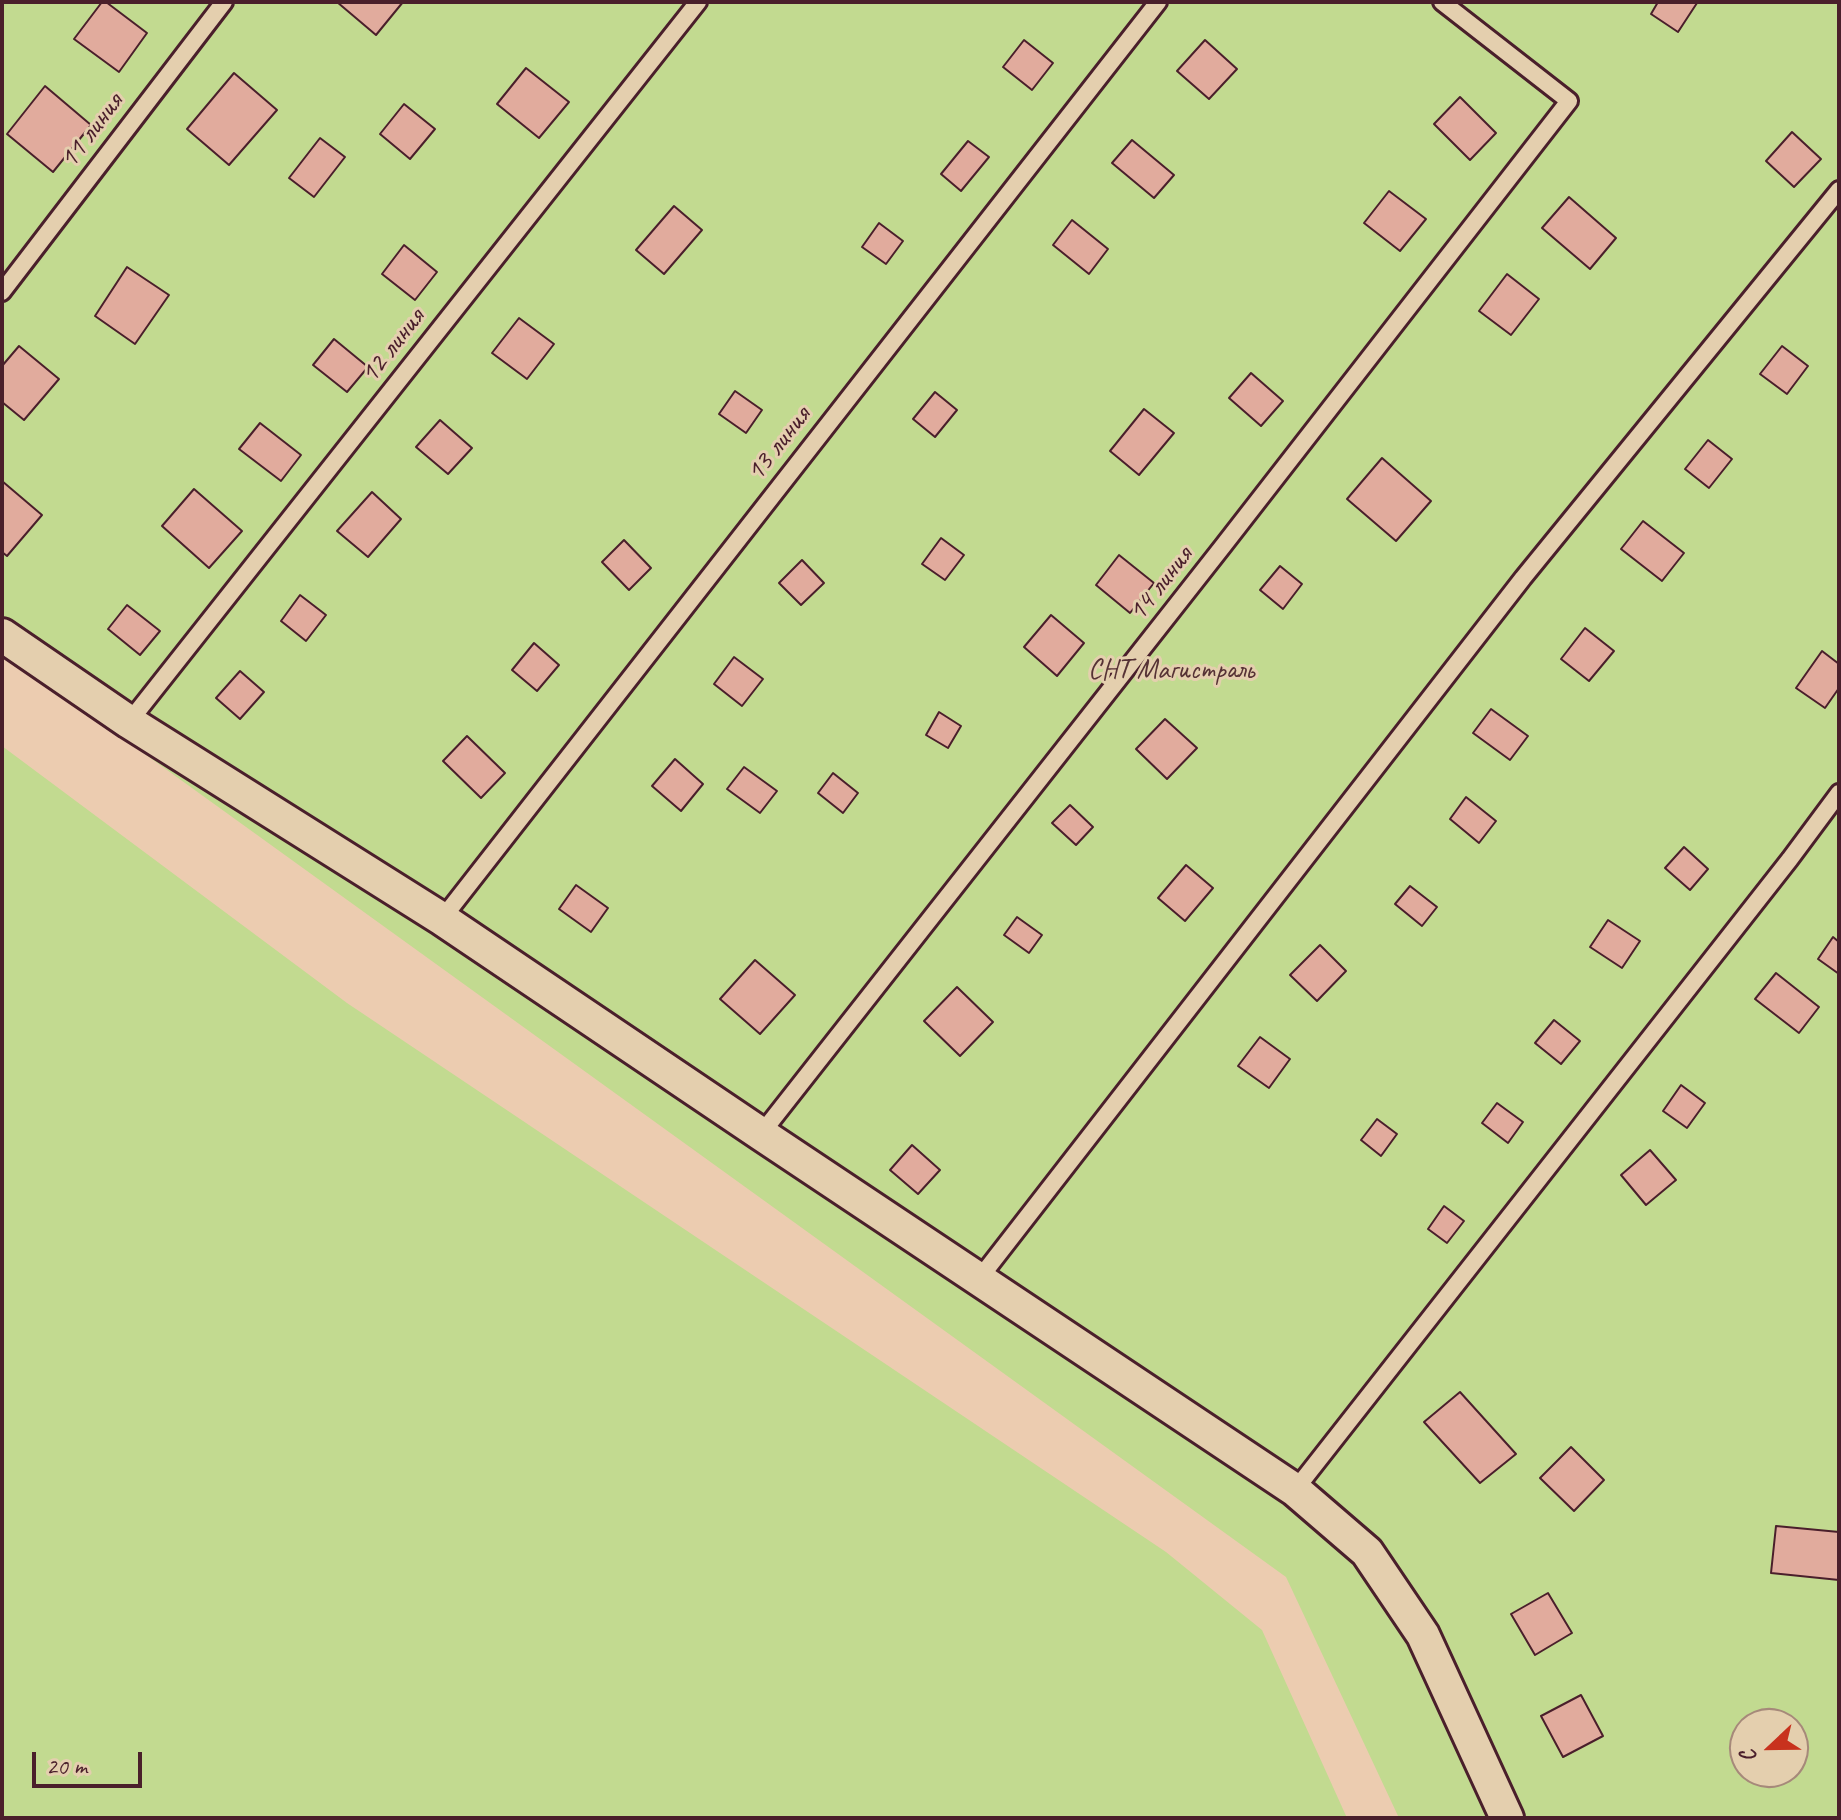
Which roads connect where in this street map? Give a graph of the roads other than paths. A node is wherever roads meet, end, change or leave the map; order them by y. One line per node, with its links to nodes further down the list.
1 (224, 2): 6 (lane, 11 линия)
2 (698, 2): 8 (lane, 12 линия)
3 (1158, 2): 10 (lane, 13 линия)
4 (1442, 2): 11 (lane, 14 линия)
5 (1839, 190): 12 (lane)
6 (2, 292)
7 (2, 635): 8 (street)
8 (129, 722): 10 (street)
9 (1839, 793): 13 (lane)
10 (442, 919): 11 (street)
11 (761, 1134): 12 (street)
12 (979, 1279): 13 (street)
13 (1295, 1490): 14 (street)
14 (1507, 1818)

